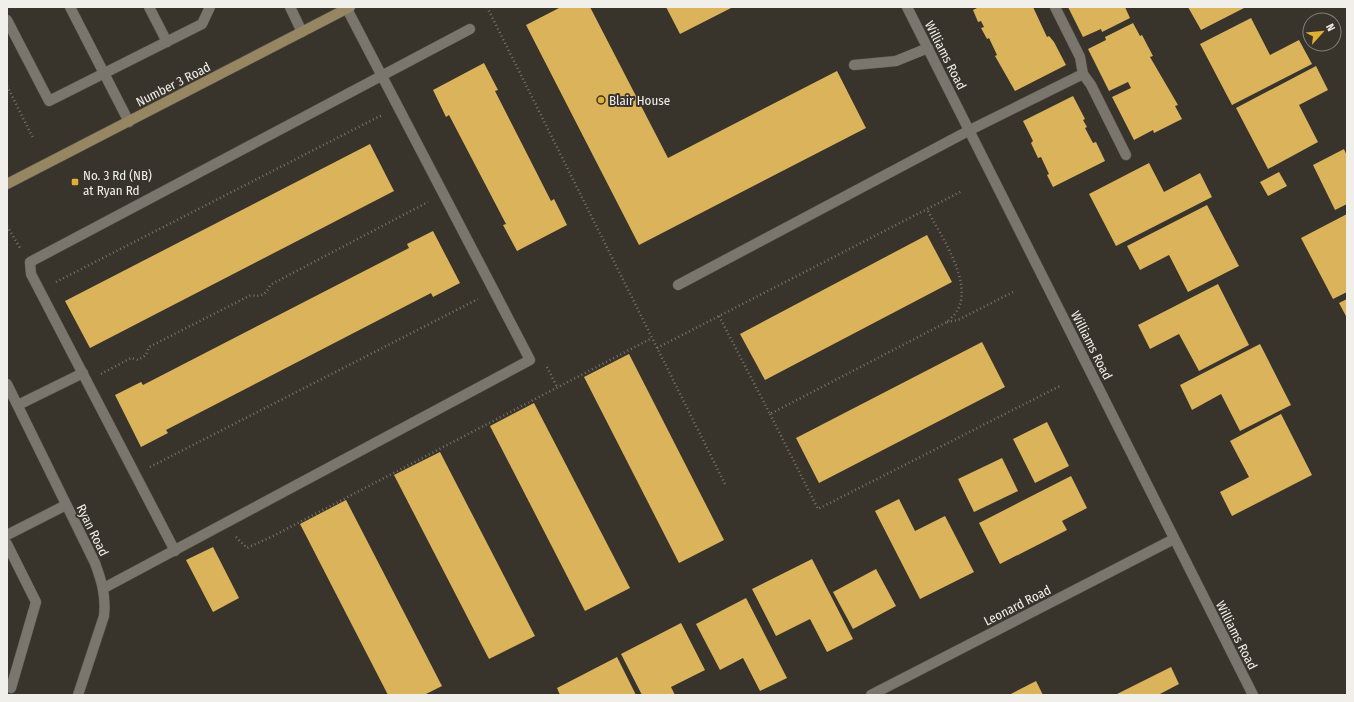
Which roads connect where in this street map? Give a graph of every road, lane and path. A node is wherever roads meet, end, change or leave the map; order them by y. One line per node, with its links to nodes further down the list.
1 (70, 7): 15 (street)
2 (149, 7): 12 (street)
3 (210, 7): 12 (street)
4 (290, 7): 11 (street)
5 (487, 7): 38 (path)
6 (907, 7): 13 (street, Williams Road)
7 (1055, 7): 16 (street)
8 (348, 8): 11 (main road, Number 3 Road); 17 (street)
9 (7, 20): 15 (street)
10 (470, 29): 17 (street)
11 (302, 32): 20 (main road, Number 3 Road)
12 (167, 42): 15 (street)
13 (928, 48): 14 (street); 21 (street, Williams Road)
14 (854, 65)
15 (104, 73): 20 (street)
16 (1083, 74): 21 (street); 23 (street)
17 (381, 75): 40 (street); 49 (street)
18 (7, 86): 22 (path)
19 (385, 114): 32 (path)
20 (128, 122): 24 (main road, Number 3 Road)
21 (970, 130): 33 (street); 51 (street, Williams Road)
22 (33, 138)
23 (1126, 155)
24 (7, 184)
25 (962, 191): 29 (path)
26 (427, 194): 27 (path)
27 (430, 201): 28 (path); 41 (path)
28 (433, 206)
29 (927, 209): 36 (path); 37 (path)
30 (7, 226): 31 (path)
31 (10, 232)
32 (51, 285)
33 (678, 285)
34 (477, 291): 46 (path)
35 (1012, 292): 37 (path)
36 (719, 316): 39 (path); 45 (path)
37 (946, 322): 45 (path)
38 (652, 338): 39 (path); 49 (path)
39 (657, 348): 47 (path)
40 (83, 372): 44 (street); 53 (street)
41 (98, 375)
42 (7, 384): 44 (street, Ryan Road)
43 (1060, 386): 45 (path)
44 (18, 405): 48 (street, Ryan Road)
45 (770, 414)
46 (146, 469)
47 (726, 486)
48 (66, 505): 50 (street); 54 (street, Ryan Road)
49 (223, 525): 53 (street)
50 (7, 535)
51 (1174, 539): 57 (street, Leonard Road); 58 (street, Williams Road)
52 (7, 544): 55 (street)
53 (175, 552): 54 (street)
54 (104, 588): 56 (street, Ryan Road)
55 (11, 688)
56 (78, 695)
57 (871, 695)
58 (1253, 695)

